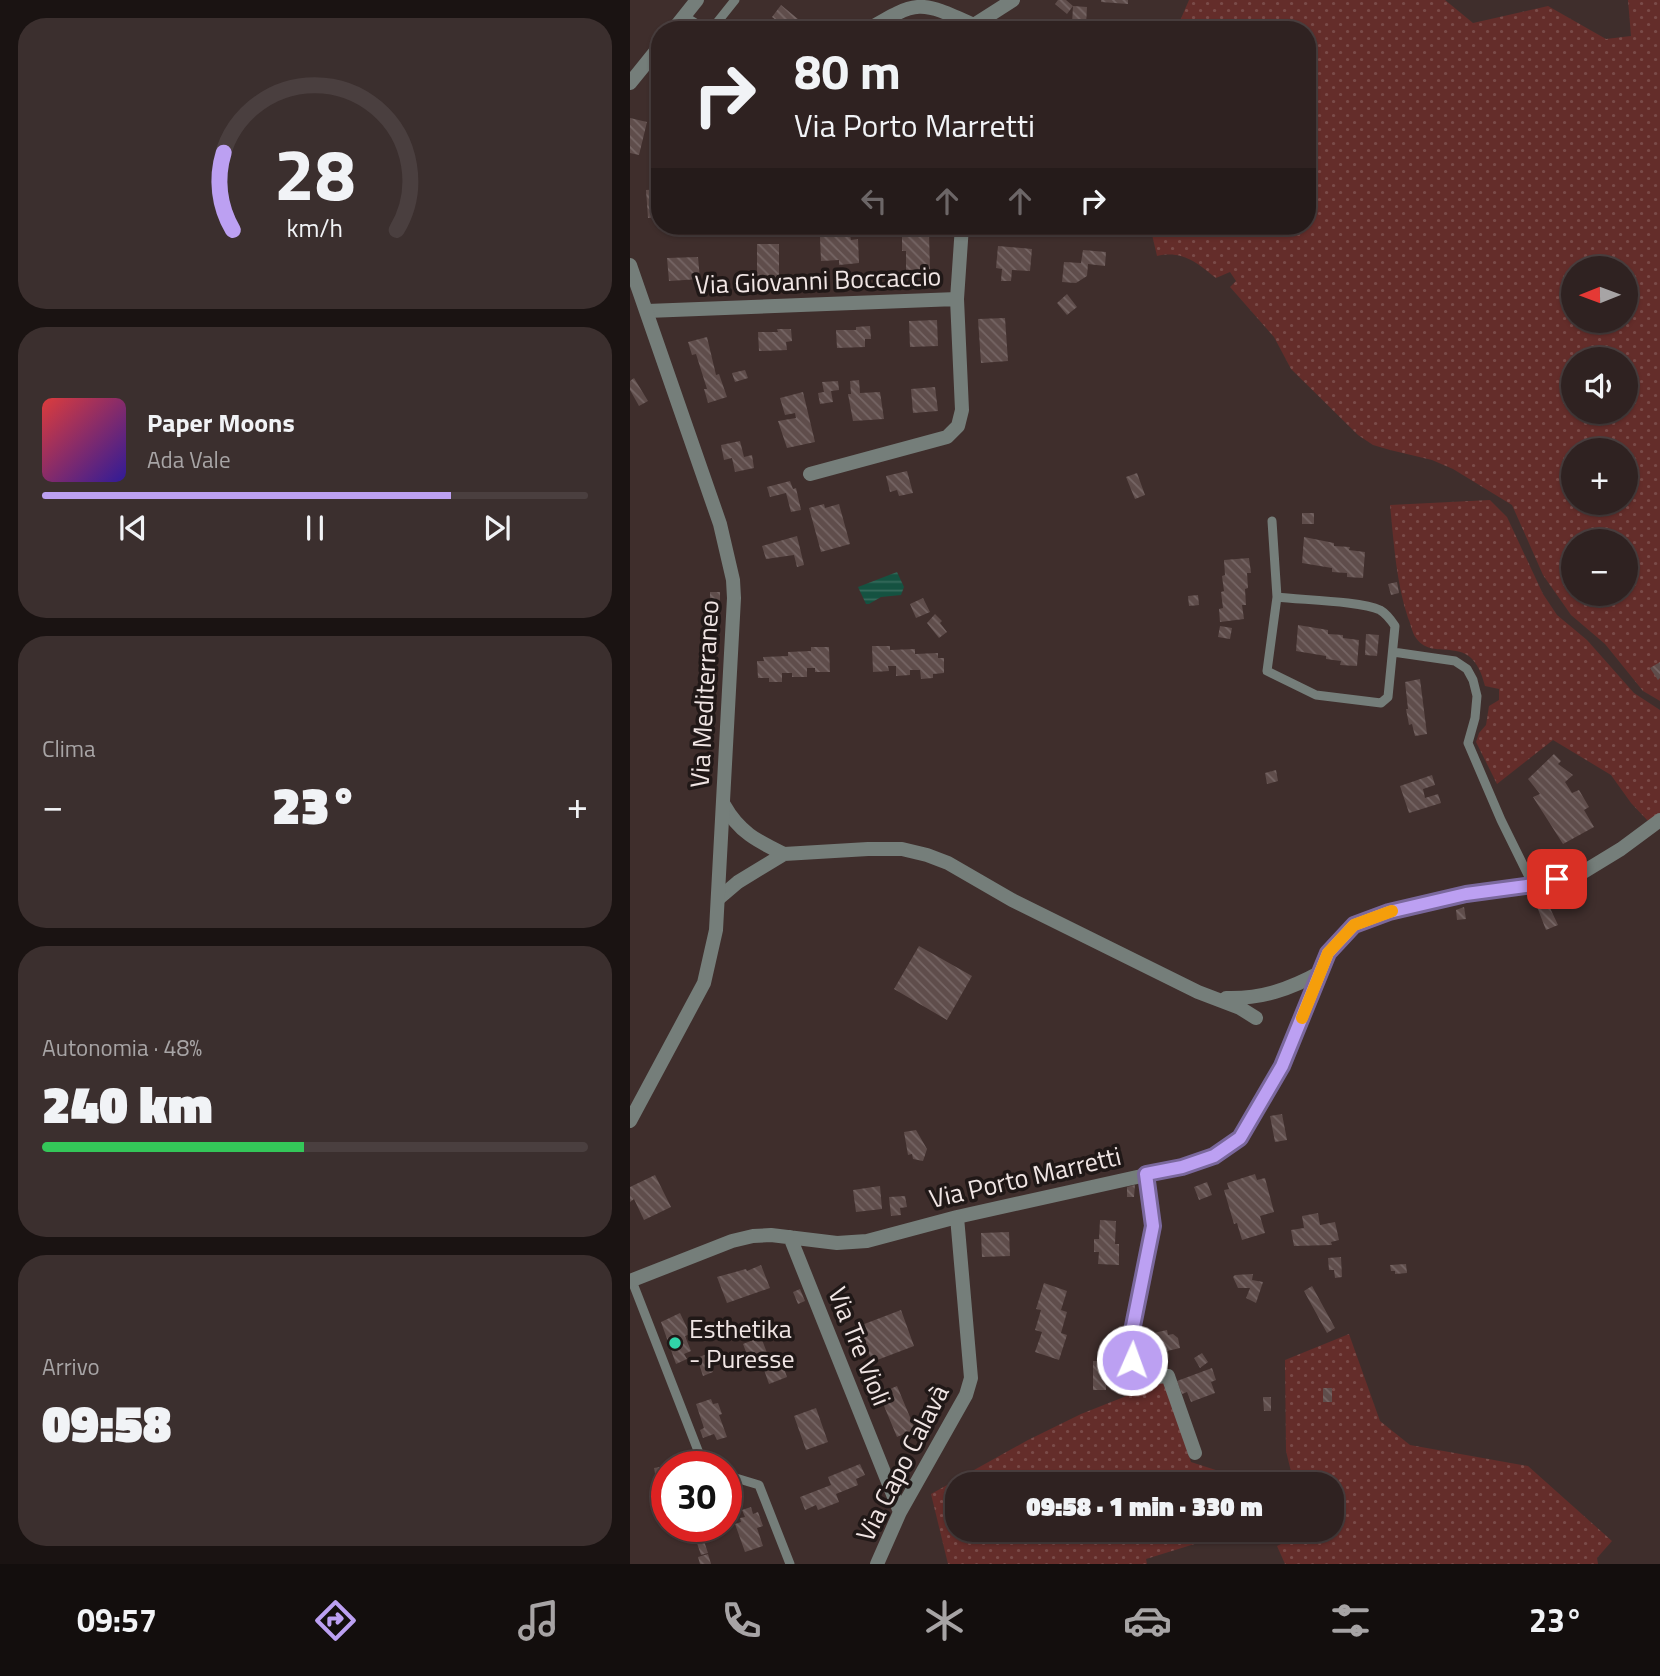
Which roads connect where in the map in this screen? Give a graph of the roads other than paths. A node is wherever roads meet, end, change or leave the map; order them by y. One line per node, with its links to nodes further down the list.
1 (697, 0): 4 (street)
2 (735, 0): 7 (lane)
3 (1013, 0): 10 (street)
4 (684, 16): 5 (street); 6 (lane)
5 (680, 21)
6 (693, 21)
7 (717, 21)
8 (881, 21): 9 (street)
9 (964, 21)
10 (983, 21)
11 (651, 57): 12 (street)
12 (631, 80)
13 (961, 235): 15 (street)
14 (630, 265): 16 (street, Via Mediterraneo)
15 (957, 299): 16 (street, Via Giovanni Boccaccio); 17 (street, Via Giovanni Boccaccio)
16 (647, 312): 21 (street, Via Mediterraneo)
17 (810, 474)
18 (1272, 521): 19 (lane)
19 (1277, 597): 20 (lane); 20 (lane)
20 (1393, 652): 24 (lane)
21 (724, 806): 23 (street); 25 (street, Via Mediterraneo)
22 (1660, 820): 24 (street, Via Porto Marretti)
23 (784, 854): 25 (street); 27 (street)
24 (1533, 885): 26 (street, Via Porto Marretti)
25 (718, 899): 29 (street, Via Mediterraneo)
26 (1321, 972): 27 (street); 30 (street, Via Porto Marretti)
27 (1218, 998): 28 (street)
28 (1256, 1017)
29 (631, 1119)
30 (1146, 1174): 31 (street, Via Porto Marretti); 35 (street)
31 (957, 1217): 32 (street, Via Porto Marretti); 37 (street, Via Capo Calavà)
32 (790, 1237): 33 (street, Via Porto Marretti); 37 (street, Via Tre Violi)
33 (631, 1281): 34 (lane)
34 (698, 1451)
35 (1195, 1454)
36 (742, 1480): 38 (lane)
37 (900, 1513): 39 (street, Via Capo Calavà)
38 (790, 1564)
39 (877, 1564)

